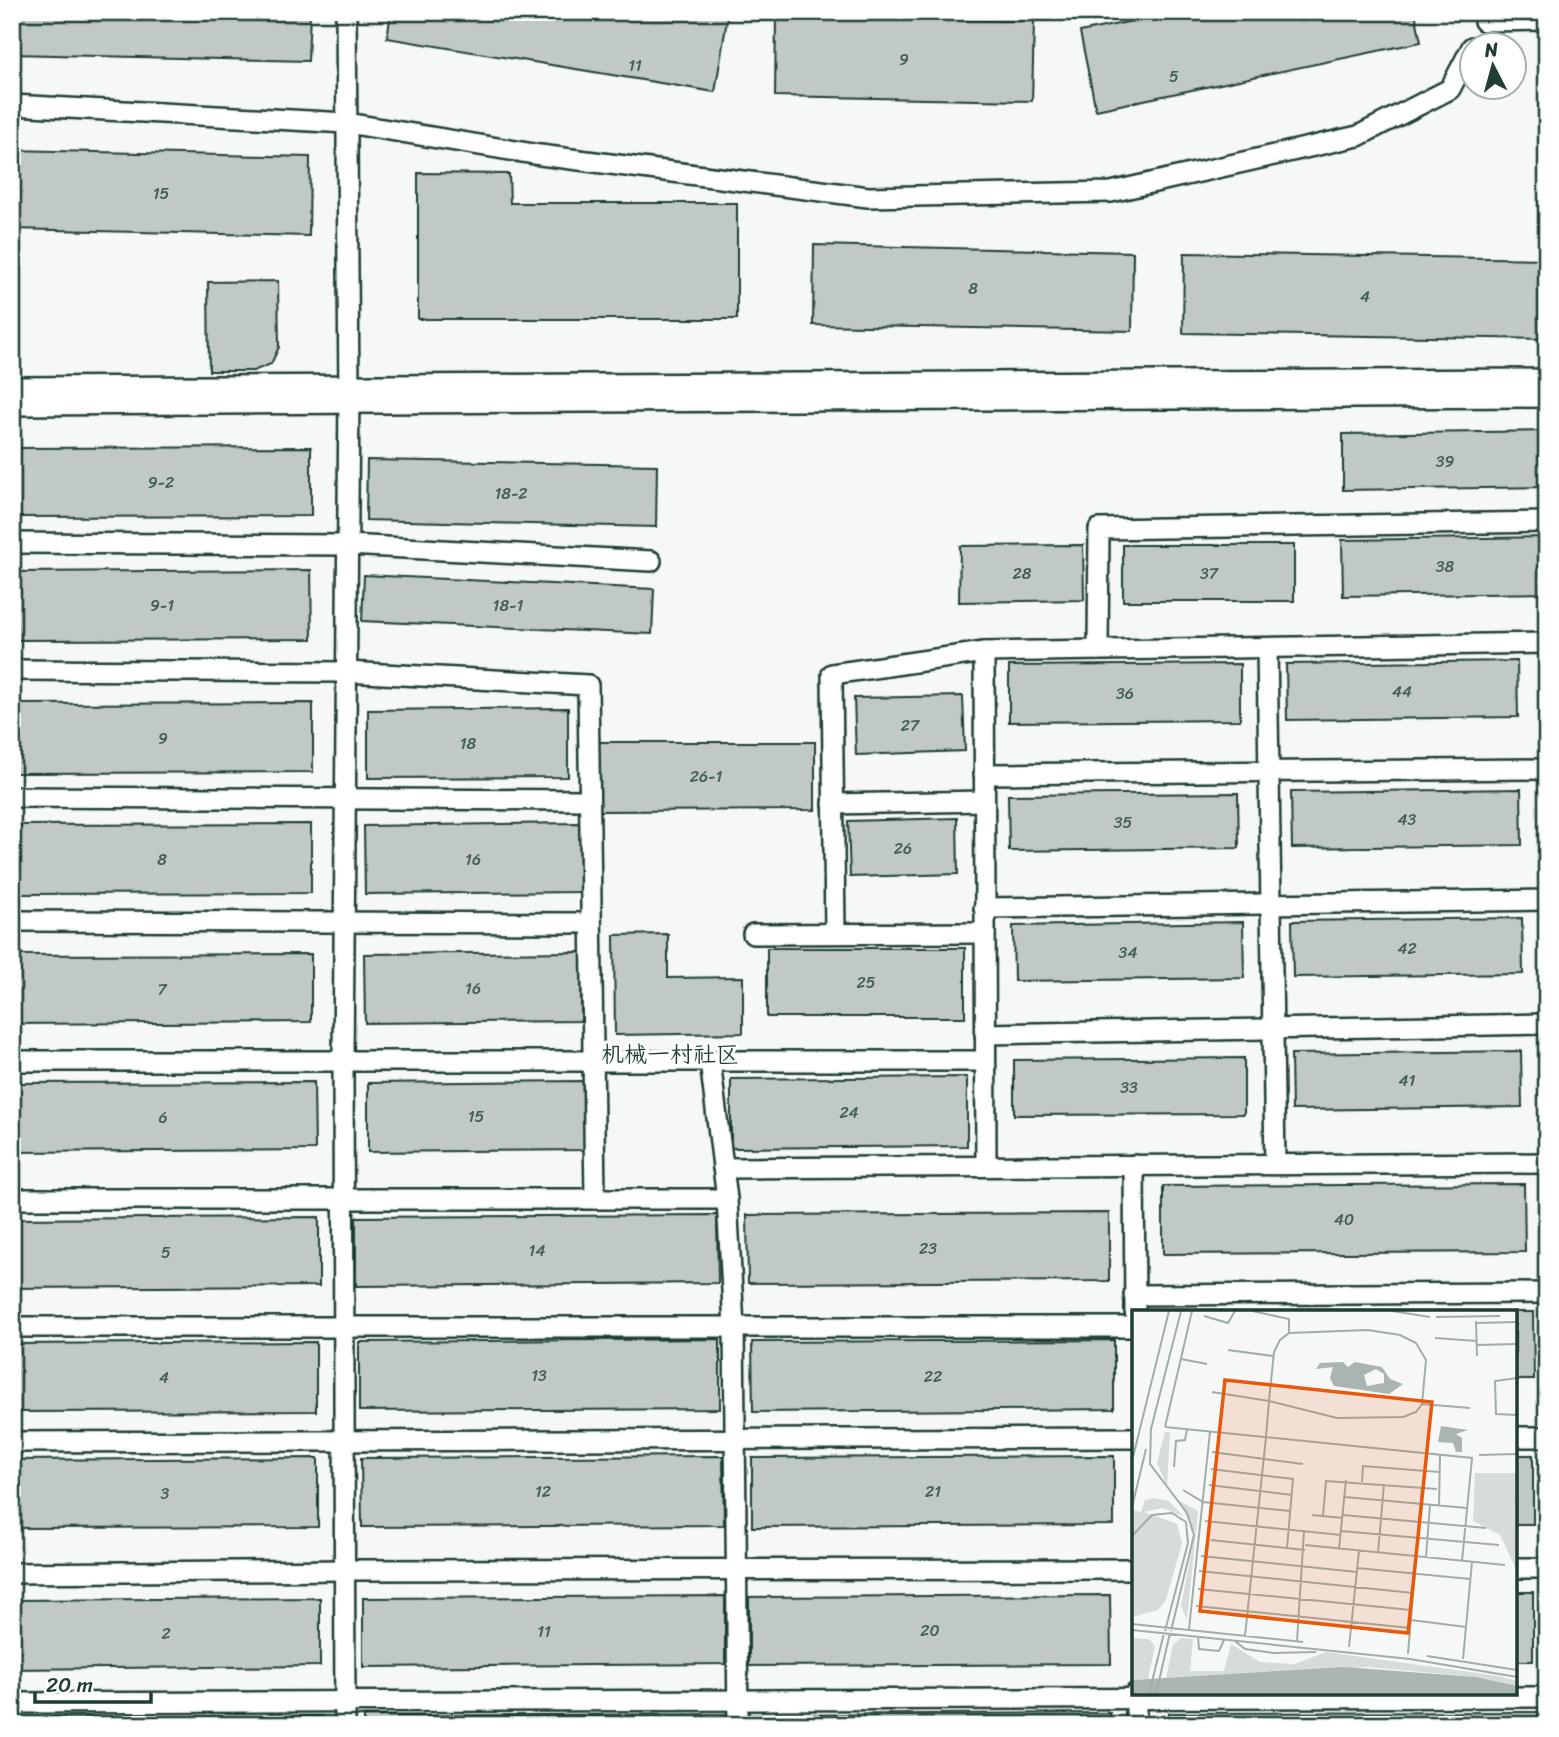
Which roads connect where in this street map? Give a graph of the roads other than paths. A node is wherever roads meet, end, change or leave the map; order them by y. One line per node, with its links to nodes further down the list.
1 (346, 12): 6 (lane)
2 (1485, 17): 3 (lane)
3 (1547, 20)
4 (1458, 73): 6 (lane)
5 (12, 105): 6 (lane)
6 (347, 122): 8 (lane)
7 (1547, 388): 8 (street)
8 (349, 394): 9 (street); 12 (lane)
9 (12, 396)
10 (1547, 522): 16 (lane)
11 (12, 543): 12 (lane)
12 (348, 545): 13 (lane); 19 (lane)
13 (651, 561)
14 (1547, 643): 15 (lane)
15 (1267, 648): 16 (lane); 21 (lane)
16 (1098, 650): 17 (lane)
17 (984, 652): 22 (lane); 27 (lane)
18 (12, 670): 19 (lane)
19 (346, 672): 24 (lane); 25 (lane)
20 (1547, 769): 21 (lane)
21 (1268, 772): 22 (lane); 29 (lane)
22 (984, 774): 26 (lane)
23 (12, 797): 24 (lane)
24 (345, 800): 25 (lane); 32 (lane)
25 (589, 800): 33 (lane)
26 (984, 801): 27 (lane); 30 (lane)
27 (833, 804): 34 (lane)
28 (1547, 900): 29 (lane)
29 (1271, 904): 30 (lane); 38 (lane)
30 (985, 908): 35 (lane)
31 (12, 921): 32 (lane)
32 (345, 923): 33 (lane); 41 (lane)
33 (591, 923): 42 (lane)
34 (835, 933): 35 (lane); 36 (lane)
35 (985, 933): 39 (lane)
36 (752, 934)
37 (1547, 1024): 38 (lane)
38 (1273, 1029): 39 (lane); 46 (lane)
39 (985, 1034): 44 (lane)
40 (12, 1061): 41 (lane)
41 (343, 1061): 42 (lane); 50 (lane)
42 (593, 1061): 43 (lane); 52 (lane)
43 (709, 1061): 44 (lane); 49 (lane)
44 (985, 1061): 48 (lane)
45 (1547, 1163): 46 (lane)
46 (1275, 1164): 47 (lane)
47 (1134, 1165): 48 (lane); 55 (lane)
48 (986, 1166): 49 (lane)
49 (723, 1168): 53 (lane)
50 (344, 1198): 51 (lane); 52 (lane); 57 (lane)
51 (22, 1199)
52 (595, 1199): 53 (lane)
53 (727, 1199): 58 (lane)
54 (1547, 1293): 55 (lane)
55 (1134, 1303)
56 (12, 1327): 57 (lane)
57 (346, 1327): 58 (lane); 64 (lane)
58 (734, 1327): 59 (lane); 63 (lane)
59 (1132, 1327)
60 (1517, 1437): 61 (lane)
61 (1547, 1437)
62 (1132, 1438): 63 (lane)
63 (735, 1439): 64 (lane); 68 (lane)
64 (345, 1440): 65 (lane); 70 (lane)
65 (12, 1442)
66 (1517, 1568): 67 (lane)
67 (1547, 1568)
68 (736, 1569): 69 (lane); 70 (lane); 74 (lane)
69 (1132, 1569)
70 (345, 1570): 71 (lane); 75 (lane)
71 (12, 1573)
72 (1136, 1696): 73 (lane); 74 (lane); 79 (lane)
73 (1547, 1697)
74 (738, 1699): 75 (lane); 78 (lane)
75 (345, 1700): 76 (lane); 77 (lane)
76 (12, 1703)
77 (345, 1725)
78 (738, 1725)
79 (1136, 1725)

